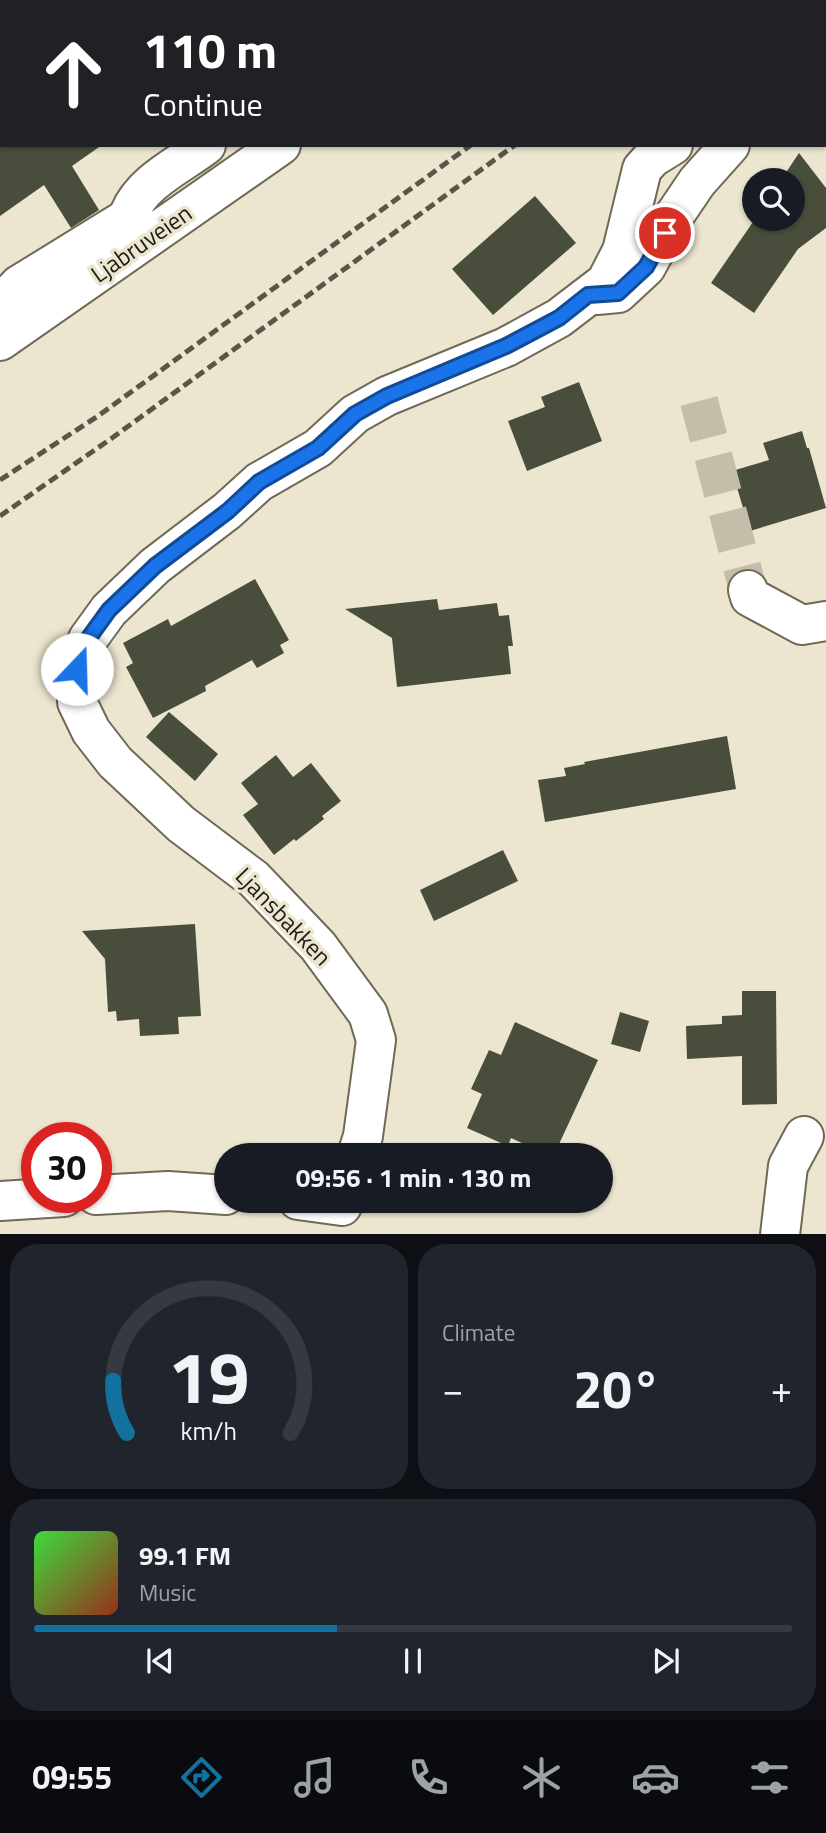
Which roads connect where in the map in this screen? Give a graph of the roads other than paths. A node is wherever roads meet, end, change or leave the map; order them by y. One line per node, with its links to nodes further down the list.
1 (202, 147): 5 (street)
2 (278, 147): 5 (street, Ljabruveien)
3 (670, 147): 6 (street)
4 (728, 147): 6 (street)
5 (139, 227): 7 (street); 8 (street, Ljabruveien)
6 (588, 295): 12 (street, Ljansbakken)
7 (3, 302)
8 (0, 341)
9 (748, 590): 10 (street)
10 (826, 621)
11 (804, 1136): 17 (street)
12 (360, 1143)
13 (112, 1194): 14 (street)
14 (214, 1194)
15 (21, 1200): 16 (street)
16 (0, 1201)
17 (780, 1234)

